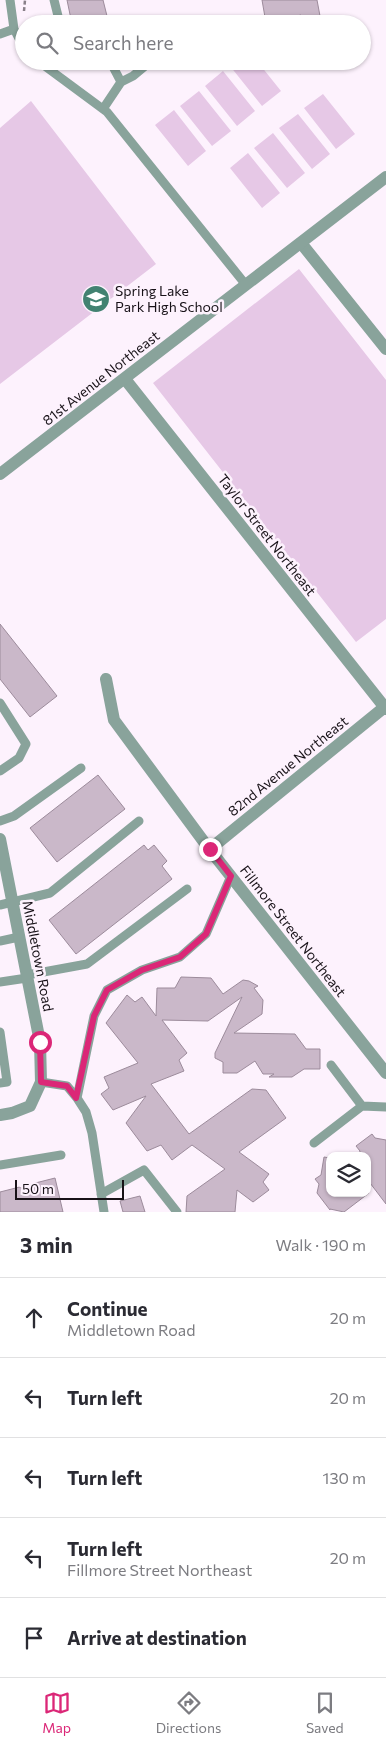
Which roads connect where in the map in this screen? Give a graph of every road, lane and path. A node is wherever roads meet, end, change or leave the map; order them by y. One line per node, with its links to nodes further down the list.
1 (10, 0): 4 (lane)
2 (54, 0): 3 (lane)
3 (58, 15)
4 (14, 28): 5 (lane)
5 (0, 34)
6 (50, 70): 10 (lane)
7 (115, 70): 9 (lane)
8 (140, 70): 9 (lane)
9 (121, 82): 10 (lane)
10 (103, 109): 13 (lane)
11 (386, 177): 12 (street, 81st Avenue Northeast)
12 (301, 243): 13 (street, 81st Avenue Northeast); 14 (street)
13 (246, 285): 15 (street, 81st Avenue Northeast)
14 (386, 349)
15 (125, 379): 16 (street, 81st Avenue Northeast); 19 (street, Taylor Street Northeast)
16 (0, 474)
17 (106, 679): 25 (street, Fillmore Street Northeast)
18 (0, 702): 21 (lane)
19 (386, 707): 25 (street, 82nd Avenue Northeast)
20 (81, 768): 22 (lane)
21 (0, 771)
22 (0, 821)
23 (139, 821): 29 (lane)
24 (0, 839): 26 (street, Middletown Road)
25 (210, 849): 27 (street, Fillmore Street Northeast)
26 (3, 872): 29 (street, Middletown Road)
27 (231, 876): 36 (street, Fillmore Street Northeast); 39 (lane)
28 (187, 889): 32 (lane)
29 (6, 904): 30 (street, Middletown Road)
30 (19, 937): 31 (lane); 32 (street, Middletown Road)
31 (0, 941)
32 (27, 976): 33 (lane); 37 (street, Middletown Road)
33 (0, 982)
34 (0, 1032): 38 (lane)
35 (331, 1065): 40 (lane)
36 (386, 1073)
37 (41, 1082): 39 (lane); 42 (street, Middletown Road)
38 (0, 1083)
39 (76, 1098): 46 (lane)
40 (362, 1106): 41 (lane); 43 (lane)
41 (386, 1107)
42 (0, 1115)
43 (314, 1143)
44 (60, 1155): 45 (lane)
45 (0, 1165)
46 (101, 1194): 47 (lane); 48 (lane)
47 (104, 1212)
48 (177, 1212)

